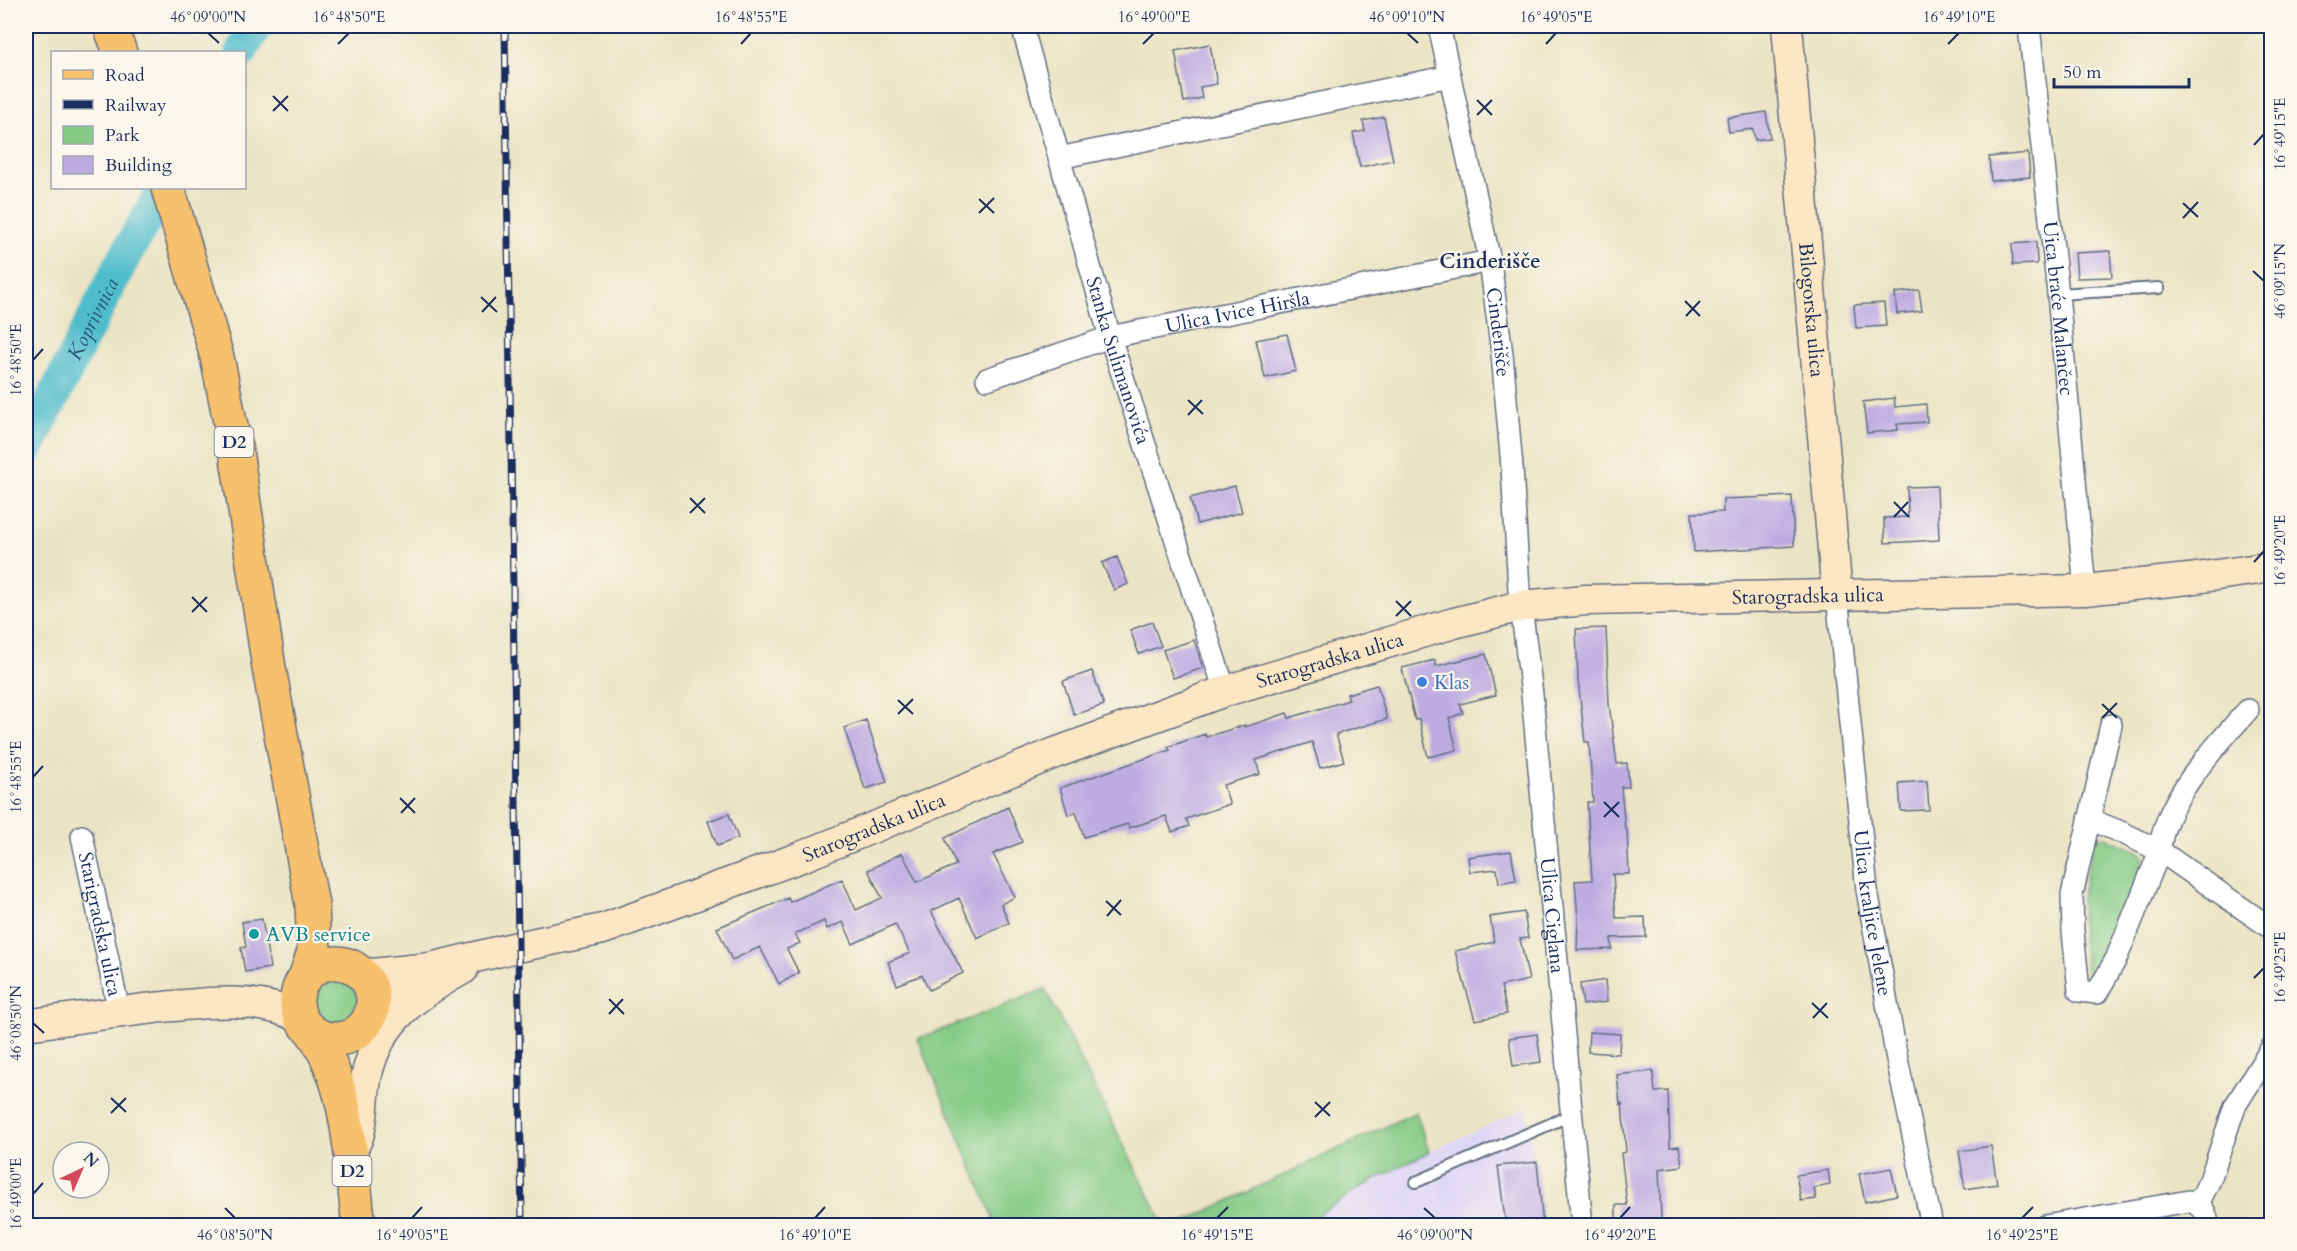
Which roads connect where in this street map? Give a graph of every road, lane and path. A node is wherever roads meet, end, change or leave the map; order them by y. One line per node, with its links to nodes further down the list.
1 (110, 26): 6 (main road)
2 (1022, 26): 8 (street, Stanka Sulimanovića)
3 (1439, 26): 7 (street, Cinderišče)
4 (1787, 26): 17 (main road, Bilogorska ulica)
5 (2029, 26): 12 (street, Uica braće Malančec)
6 (120, 51)
7 (1450, 76): 8 (street); 10 (street, Cinderišče)
8 (1059, 158): 13 (street, Stanka Sulimanovića)
9 (168, 189): 25 (main road, D2)
10 (1490, 261): 13 (street, Ulica Ivice Hiršla); 18 (street, Cinderišče)
11 (2159, 288): 12 (lane)
12 (2058, 294): 16 (street, Uica braće Malančec)
13 (1110, 337): 14 (street, Ulica Ivice Hiršla); 19 (street, Stanka Sulimanovića)
14 (987, 379)
15 (2271, 567): 16 (main road, Starogradska ulica)
16 (2085, 590): 17 (main road, Starogradska ulica)
17 (1837, 595): 18 (main road, Starogradska ulica); 44 (street, Ulica kraljice Jelene)
18 (1521, 606): 19 (main road, Starogradska ulica); 37 (street, Ulica Ciglana)
19 (1225, 691): 27 (main road, Starogradska ulica)
20 (2248, 710): 24 (street)
21 (2111, 725): 22 (street)
22 (2089, 819): 24 (street); 24 (street)
23 (82, 836): 32 (street, Starigradska ulica)
24 (2160, 851): 26 (street)
25 (312, 905): 28 (main road, D2); 30 (main road, D2)
26 (2271, 929)
27 (480, 957): 29 (main road, Starogradska ulica); 39 (main road)
28 (351, 968): 29 (main road, Starogradska ulica); 30 (main road); 33 (main road, D2)
29 (430, 968): 33 (main road, Starogradska ulica)
30 (304, 978): 31 (main road); 34 (main road, D2)
31 (230, 1001): 32 (main road); 34 (main road)
32 (119, 1012): 35 (main road)
33 (365, 1019): 34 (main road); 38 (main road, D2)
34 (306, 1024): 38 (main road, D2)
35 (26, 1025)
36 (2271, 1047): 41 (street)
37 (1571, 1115): 40 (lane); 43 (street, Ulica Ciglana)
38 (345, 1116): 39 (main road, D2)
39 (350, 1154): 42 (main road, D2)
40 (1416, 1182)
41 (2199, 1204): 45 (street); 46 (street)
42 (359, 1226)
43 (1582, 1226)
44 (1932, 1226)
45 (2045, 1226)
46 (2208, 1226)

